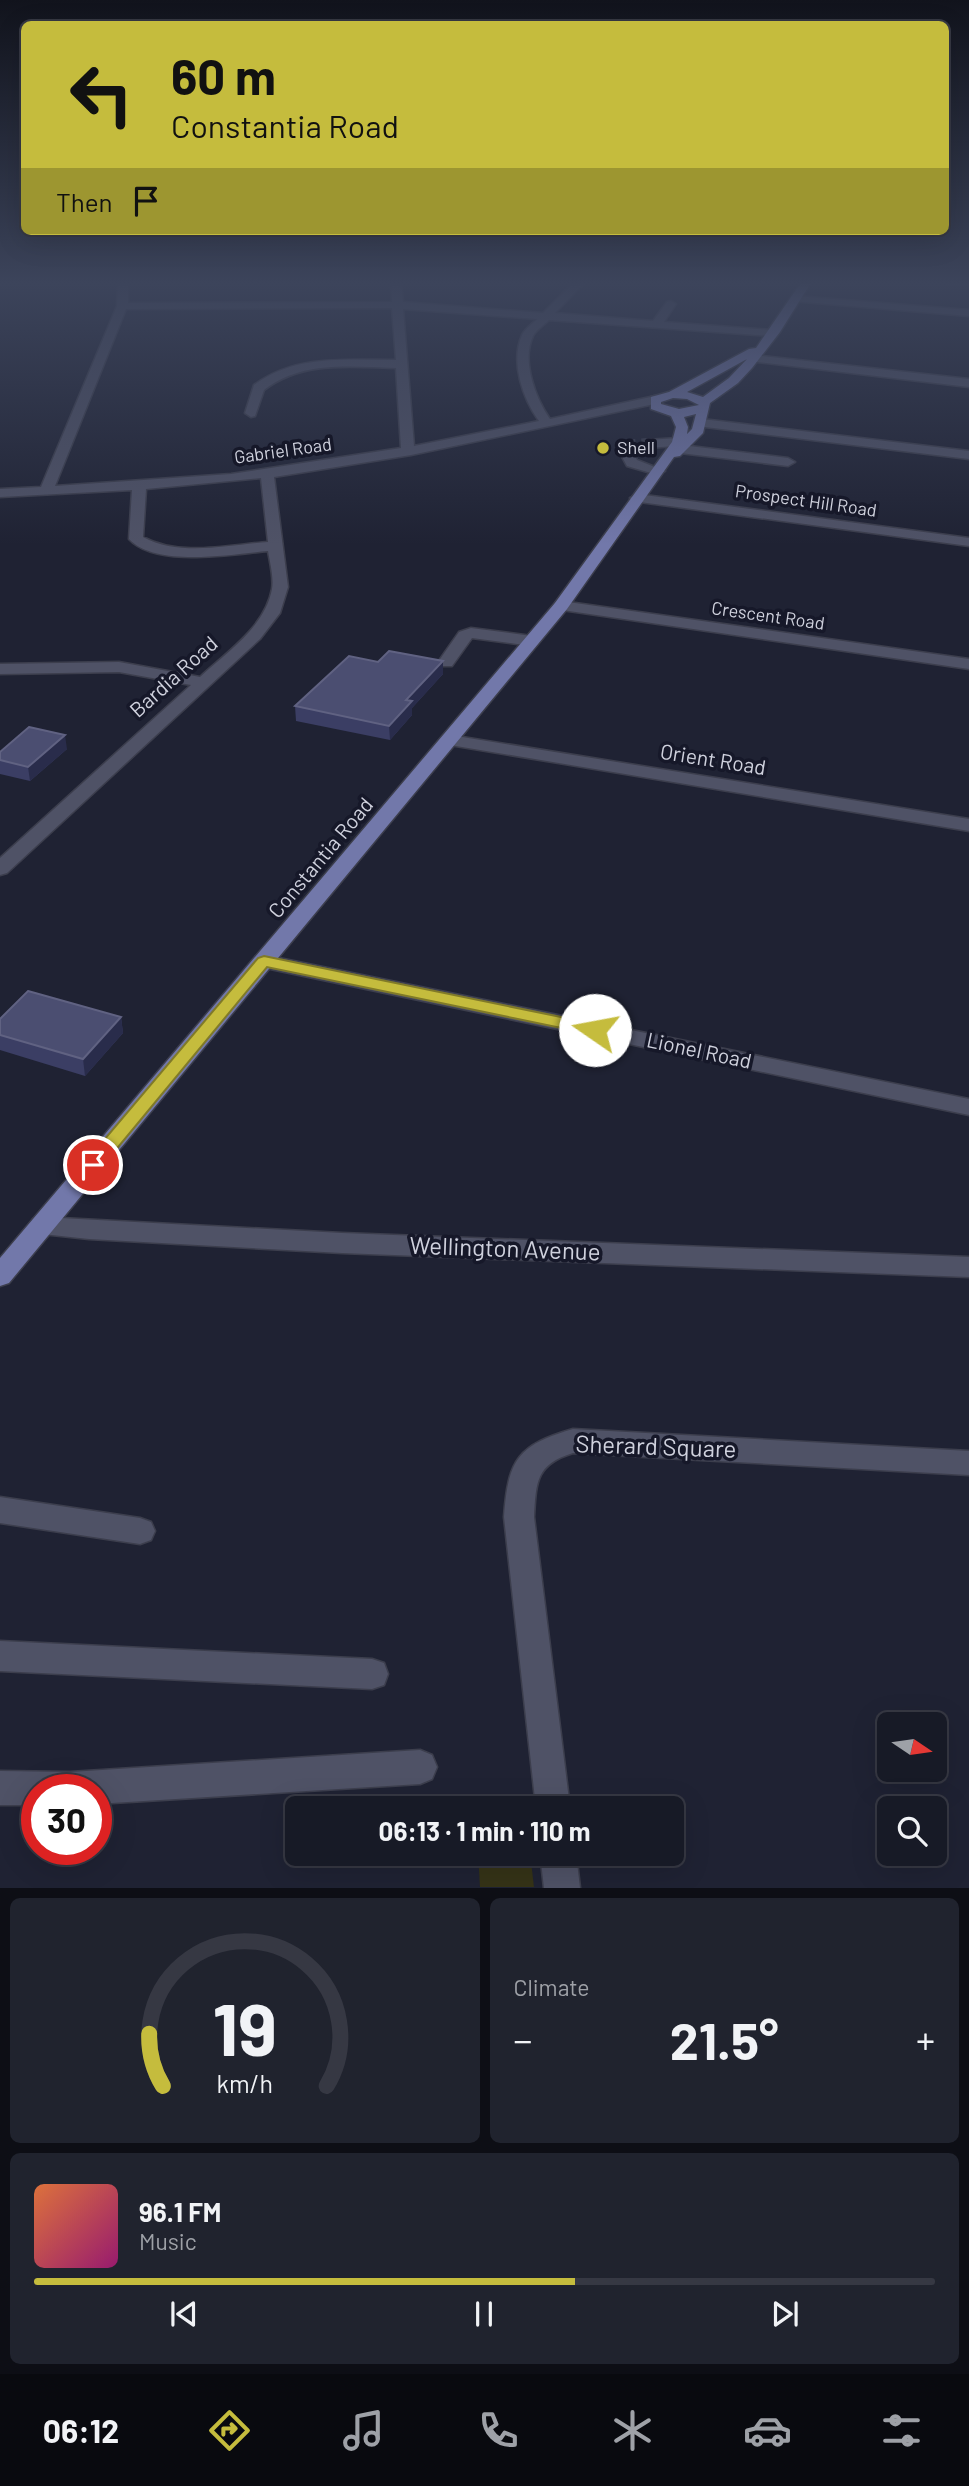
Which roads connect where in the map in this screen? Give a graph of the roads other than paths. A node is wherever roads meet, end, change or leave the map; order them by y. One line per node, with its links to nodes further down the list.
1 (96, 369): 23 (street)
2 (289, 369): 12 (street)
3 (401, 369): 16 (street)
4 (526, 369): 13 (street)
5 (721, 369): 9 (main road)
6 (742, 369): 10 (main road)
7 (844, 369): 8 (street)
8 (969, 383)
9 (672, 395): 10 (main road); 11 (main road)
10 (703, 405): 11 (main road); 14 (main road)
11 (665, 408): 13 (street, Gabriel Road); 19 (main road)
12 (251, 413)
13 (547, 423): 16 (street, Gabriel Road)
14 (702, 423): 18 (street); 19 (main road, Constantia Road)
15 (647, 444): 19 (street)
16 (408, 450): 21 (street, Gabriel Road)
17 (626, 453): 19 (street)
18 (969, 455)
19 (671, 456): 20 (street); 25 (main road, Constantia Road)
20 (788, 462)
21 (267, 474): 22 (street, Gabriel Road); 27 (street, Bardia Road)
22 (139, 487): 23 (street, Gabriel Road); 27 (street)
23 (46, 491): 24 (street, Gabriel Road)
24 (0, 493)
25 (637, 498): 26 (street, Prospect Hill Road); 28 (main road, Constantia Road)
26 (969, 542)
27 (274, 546): 33 (street, Bardia Road)
28 (561, 606): 29 (main road, Constantia Road); 31 (street, Crescent Road)
29 (532, 641): 30 (street); 34 (main road, Constantia Road)
30 (446, 662)
31 (969, 664)
32 (0, 669): 33 (street)
33 (201, 682): 36 (street, Bardia Road)
34 (450, 740): 35 (street, Orient Road); 37 (main road, Constantia Road)
35 (969, 825)
36 (0, 869)
37 (264, 961): 38 (street, Lionel Road); 39 (main road, Constantia Road)
38 (969, 1107)
39 (42, 1226): 40 (street, Wellington Avenue); 41 (main road, Constantia Road)
40 (969, 1267)
41 (0, 1276)
42 (969, 1463): 49 (street, Sherard Square)
43 (0, 1510): 44 (street)
44 (140, 1531)
45 (0, 1656): 46 (street)
46 (372, 1674)
47 (420, 1767): 48 (street)
48 (0, 1788)
49 (552, 1796)
50 (559, 1866): 51 (street)
51 (562, 1888)

